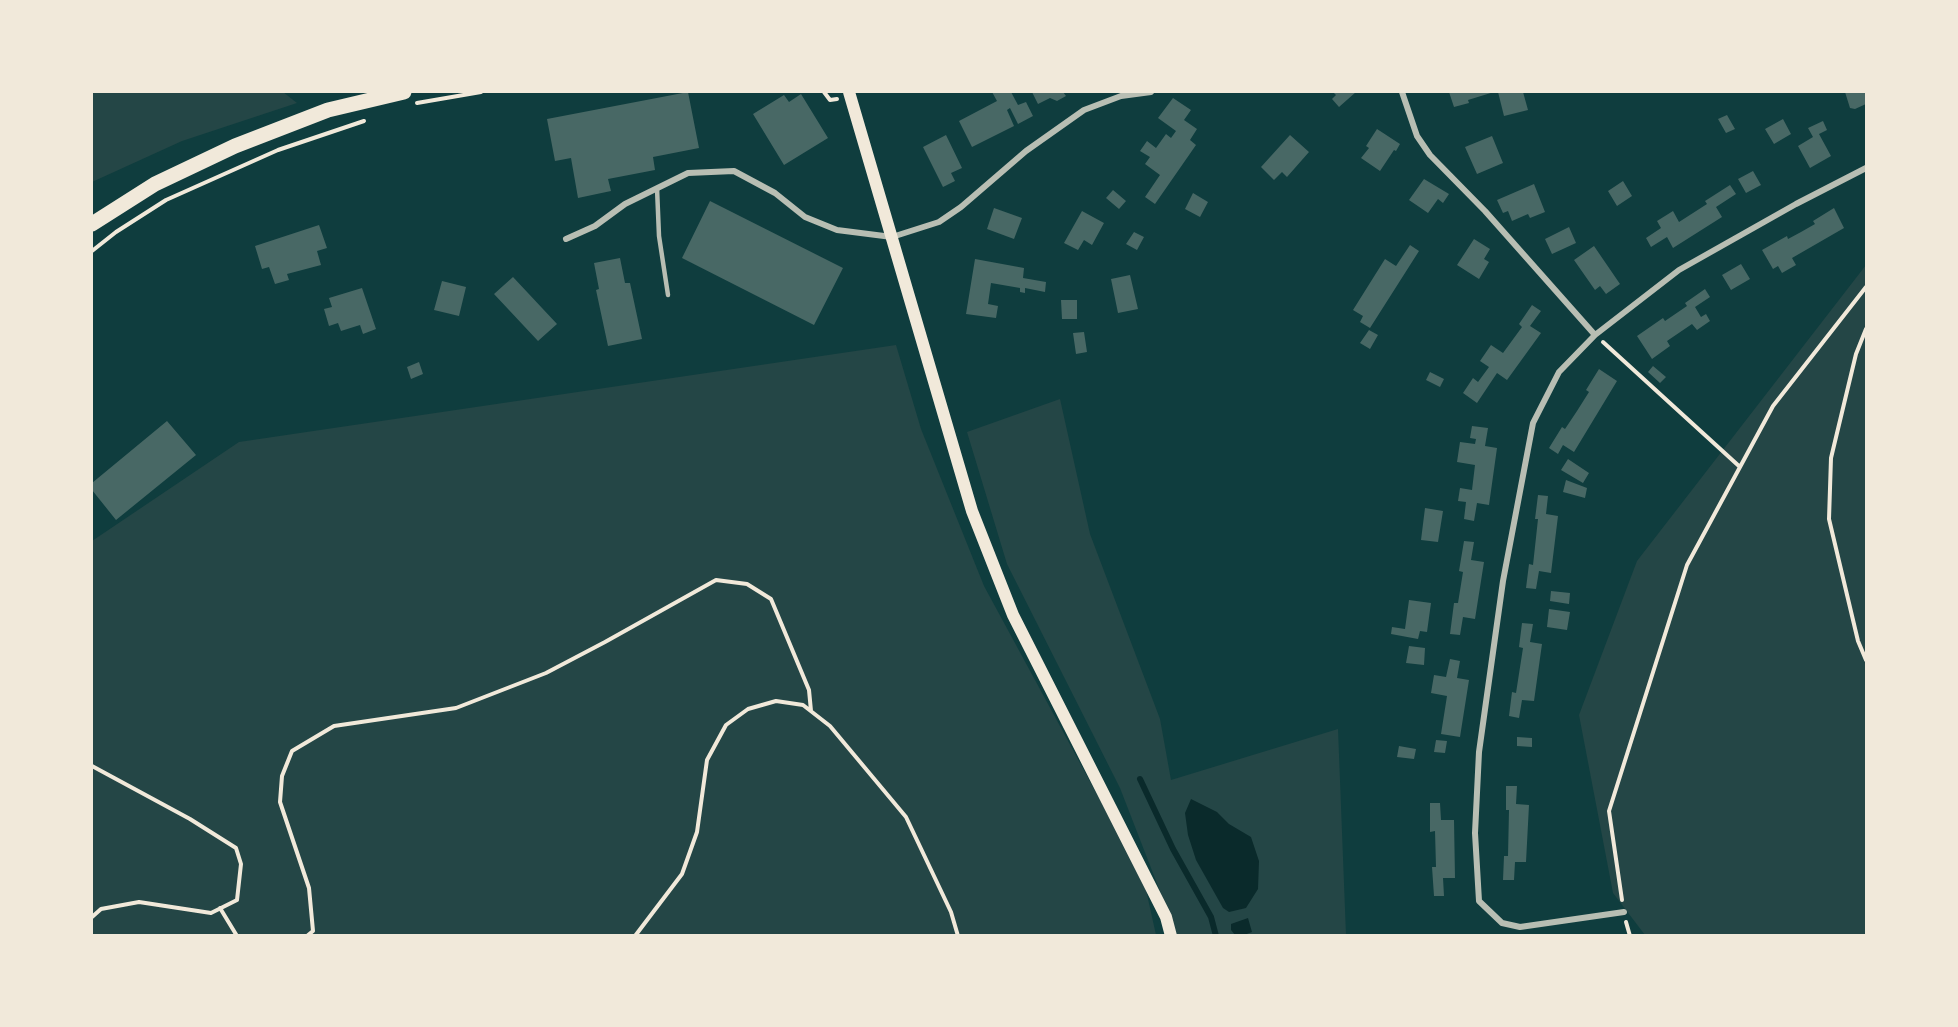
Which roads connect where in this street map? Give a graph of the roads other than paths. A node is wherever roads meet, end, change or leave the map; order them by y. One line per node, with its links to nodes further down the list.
1 (849, 92): 8 (main road)
2 (1151, 92): 8 (street)
3 (1402, 92): 11 (street)
4 (408, 98): 7 (main road)
5 (1866, 168): 11 (street)
6 (657, 188): 8 (street); 9 (street); 10 (lane)
7 (92, 224)
8 (892, 237): 13 (main road)
9 (566, 239)
10 (668, 295)
11 (1595, 335): 12 (street)
12 (1624, 912)
13 (1171, 936)

